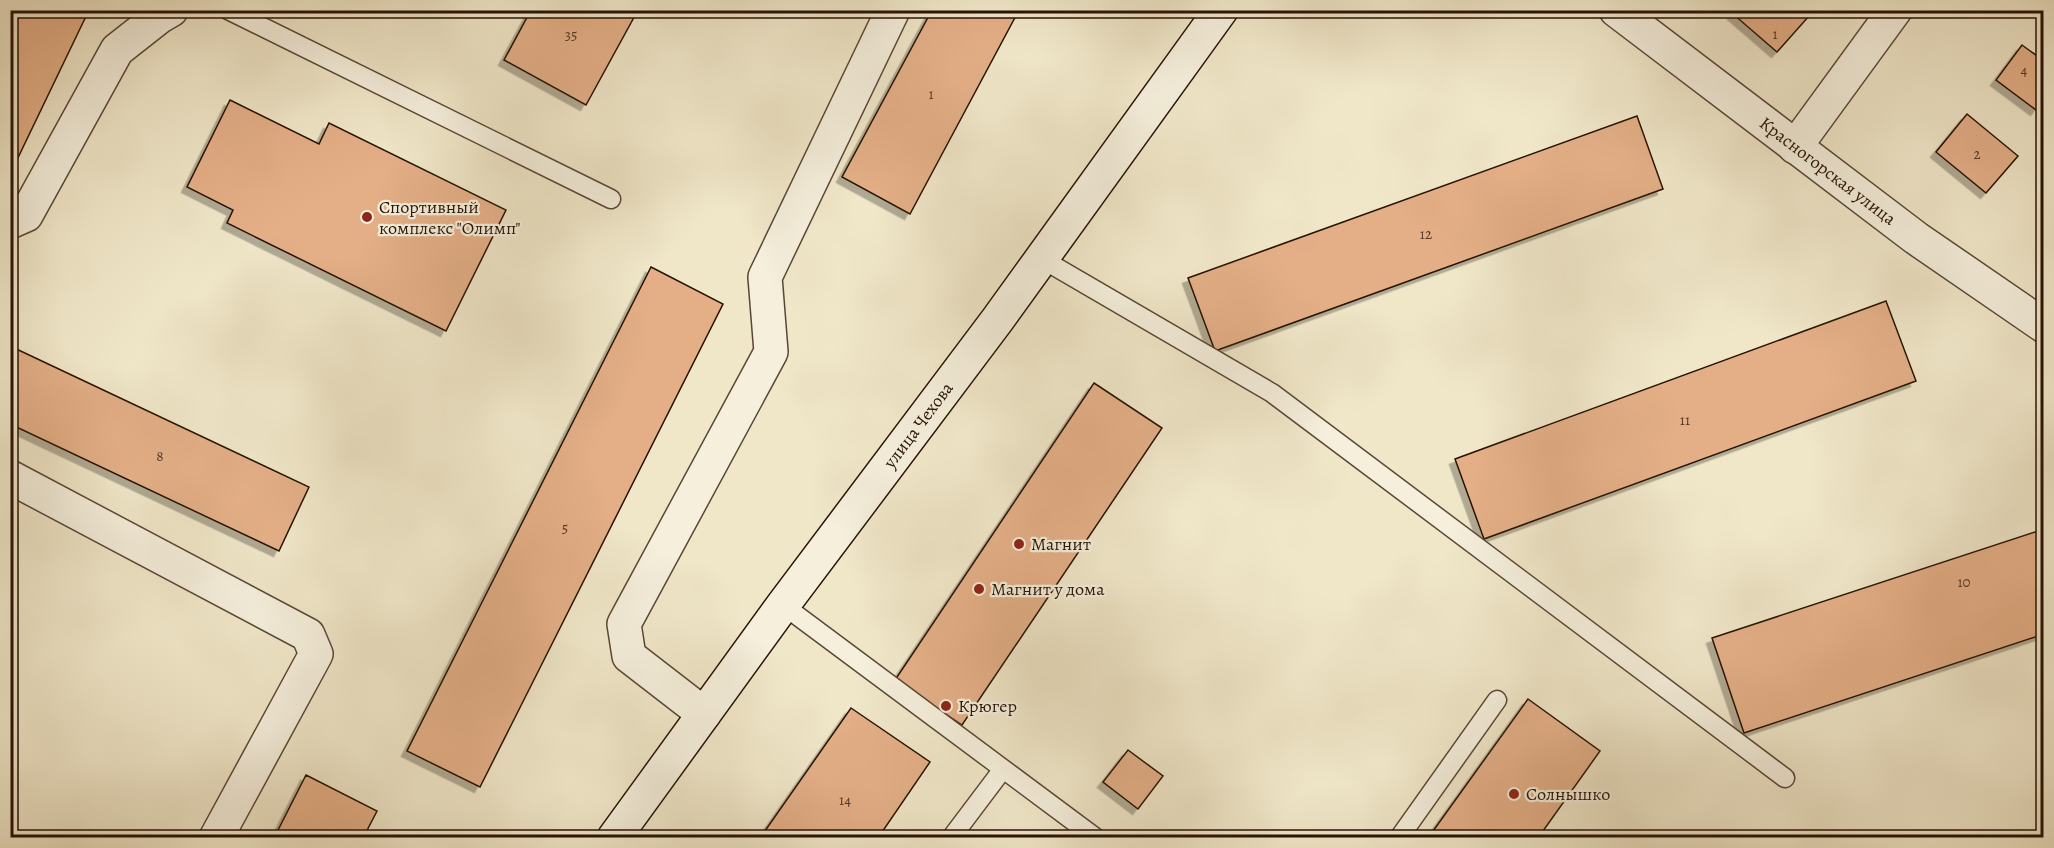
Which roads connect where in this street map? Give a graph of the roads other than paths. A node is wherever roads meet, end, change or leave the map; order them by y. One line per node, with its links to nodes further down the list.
1 (171, 10): 9 (street)
2 (228, 10): 8 (lane)
3 (893, 10): 15 (street)
4 (1221, 10): 10 (street, улица Чехова)
5 (1616, 10): 7 (street, Красногорская улица)
6 (1895, 10): 7 (street)
7 (1795, 147): 11 (street, Красногорская улица)
8 (611, 199)
9 (10, 222)
10 (1042, 258): 13 (street, улица Чехова); 17 (lane)
11 (2043, 326)
12 (10, 477): 18 (street)
13 (783, 605): 15 (street, улица Чехова); 16 (lane)
14 (1497, 700): 22 (lane)
15 (704, 714): 19 (street, улица Чехова)
16 (1003, 768): 20 (lane); 21 (lane)
17 (1785, 778)
18 (216, 837)
19 (614, 837)
20 (951, 837)
21 (1096, 837)
22 (1399, 837)

